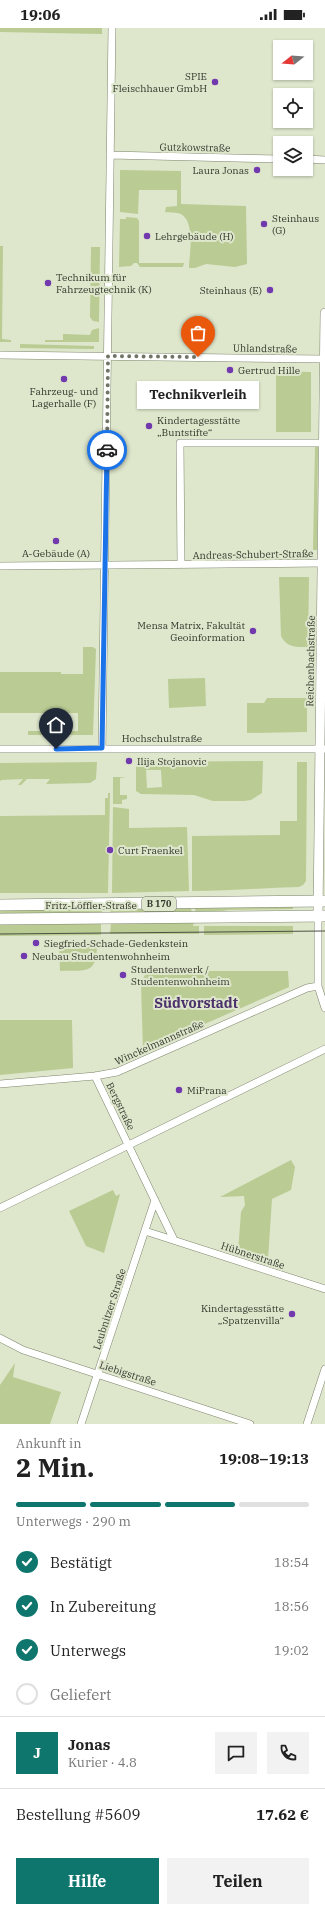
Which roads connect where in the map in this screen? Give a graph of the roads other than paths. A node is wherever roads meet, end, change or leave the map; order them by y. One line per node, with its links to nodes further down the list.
1 (112, 28): 2 (street)
2 (110, 155): 3 (street, Gutzkowstraße); 8 (street)
3 (273, 159)
4 (313, 159): 5 (street)
5 (325, 160)
6 (325, 313): 9 (street, Reichenbachstraße)
7 (0, 355): 8 (street, Uhlandstraße)
8 (108, 356): 9 (street, Uhlandstraße); 15 (street)
9 (325, 359): 10 (street, Reichenbachstraße)
10 (324, 443): 11 (street, Reichenbachstraße); 13 (street, Andreas-Schubert-Straße)
11 (324, 474): 12 (street, Reichenbachstraße)
12 (324, 563): 13 (street, Andreas-Schubert-Straße); 18 (street, Reichenbachstraße)
13 (181, 565): 15 (street, Andreas-Schubert-Straße)
14 (0, 566): 15 (street, Andreas-Schubert-Straße)
15 (106, 566): 16 (street)
16 (102, 748): 17 (street, Hochschulstraße); 18 (street, Hochschulstraße)
17 (0, 749)
18 (323, 749): 19 (street, Reichenbachstraße)
19 (322, 901): 20 (main road, Fritz-Löffler-Straße / B 170); 21 (street, Reichenbachstraße)
20 (0, 906)
21 (322, 916): 22 (main road, Fritz-Löffler-Straße / B 170); 23 (street, Reichenbachstraße)
22 (0, 920)
23 (318, 986): 24 (street, Reichenbachstraße); 26 (street, Winckelmannstraße)
24 (325, 1008)
25 (325, 1049): 28 (street)
26 (95, 1076): 27 (street, Winckelmannstraße); 28 (street, Bergstraße)
27 (0, 1084)
28 (128, 1145): 29 (street); 30 (street)
29 (155, 1200): 31 (street, Leubnitzer Straße); 32 (street)
30 (0, 1208)
31 (145, 1231): 32 (street, Hübnerstraße); 36 (street, Leubnitzer Straße)
32 (174, 1240): 33 (street, Hübnerstraße)
33 (325, 1289)
34 (0, 1338): 36 (street, Liebigstraße)
35 (325, 1369): 39 (street)
36 (98, 1373): 37 (street, Leubnitzer Straße); 38 (street, Liebigstraße)
37 (81, 1424)
38 (250, 1424)
39 (307, 1424)

